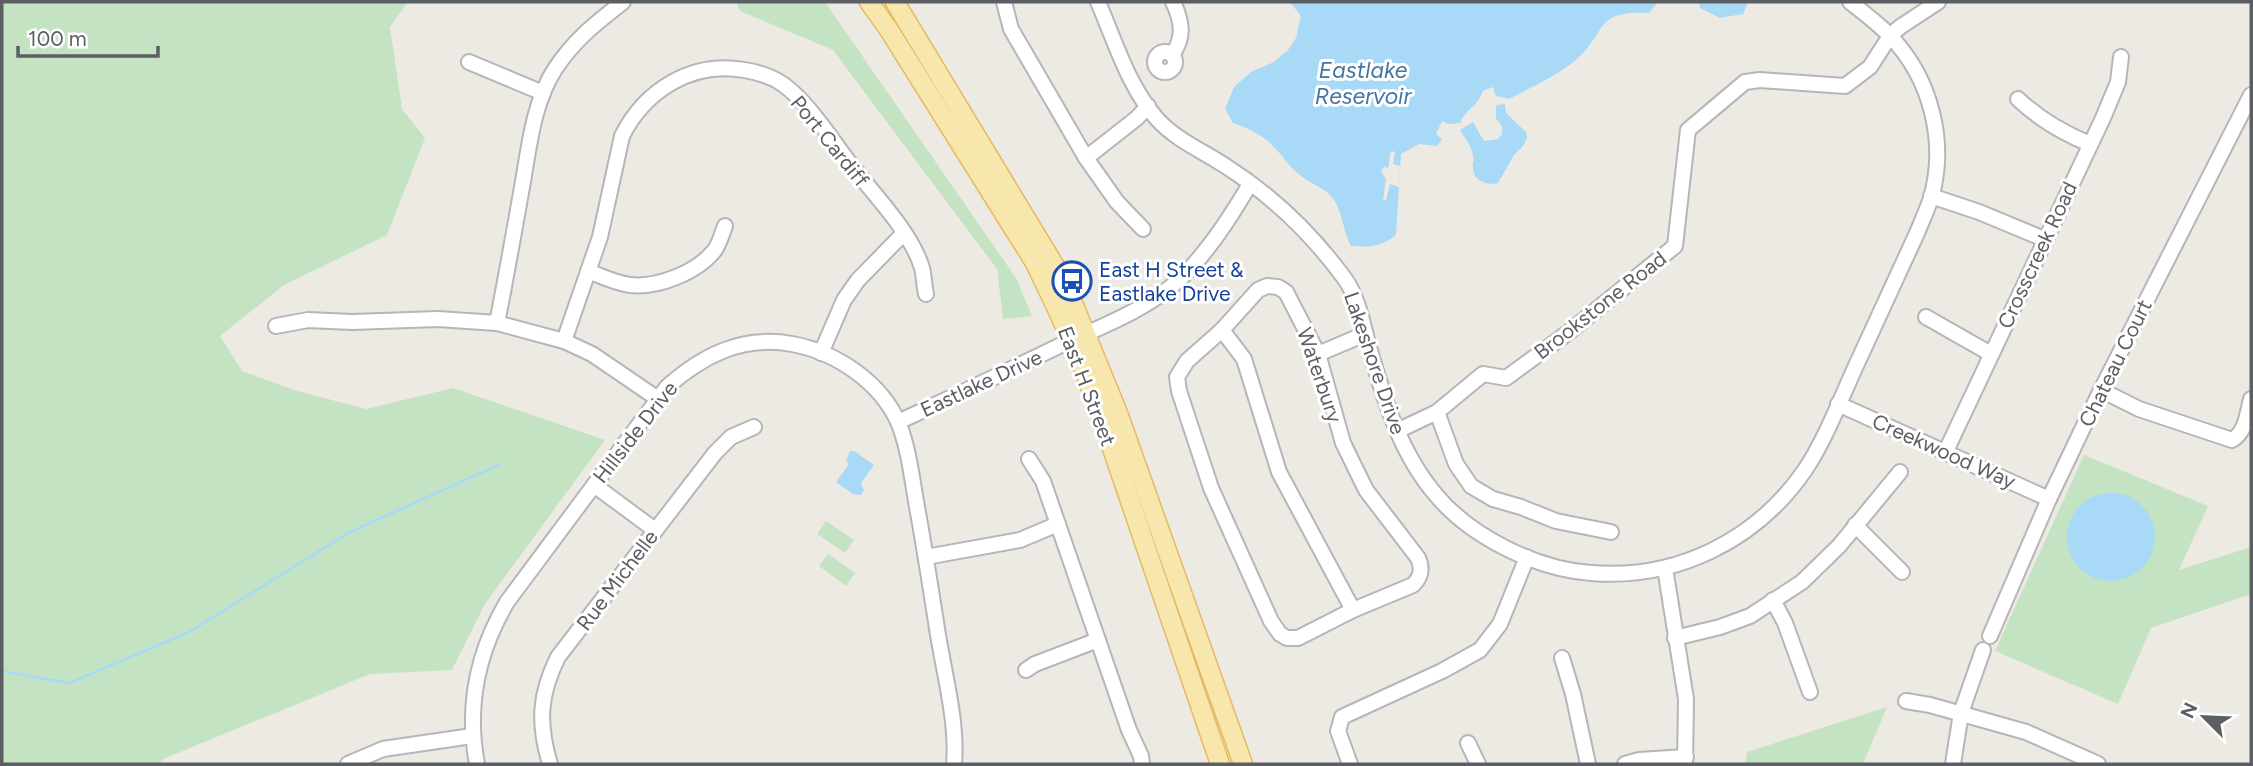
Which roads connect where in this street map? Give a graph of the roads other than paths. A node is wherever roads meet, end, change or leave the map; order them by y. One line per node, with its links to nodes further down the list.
1 (623, 2): 13 (street)
2 (869, 2): 32 (main road, East H Street)
3 (895, 2): 32 (main road, East H Street)
4 (1004, 2): 18 (street)
5 (1098, 2): 16 (street, Lakeshore Drive)
6 (1173, 2): 10 (street)
7 (1850, 2): 9 (street, Lakeshore Drive)
8 (1938, 2): 9 (street, Brookstone Road)
9 (1890, 36): 20 (street, Lakeshore Drive); 41 (street, Brookstone Road)
10 (1172, 55)
11 (2121, 57): 17 (street, Crosscreek Road)
12 (469, 62): 13 (street)
13 (543, 93): 28 (street)
14 (2251, 95): 37 (street, Chateau Court)
15 (2018, 99): 17 (street)
16 (1148, 106): 18 (street); 19 (street, Lakeshore Drive)
17 (2090, 144): 24 (street, Crosscreek Road)
18 (1086, 158): 22 (street)
19 (1250, 184): 31 (street, Lakeshore Drive); 32 (street, Eastlake Drive)
20 (1931, 196): 24 (street); 40 (street, Lakeshore Drive)
21 (725, 226): 25 (street)
22 (1143, 229)
23 (904, 233): 25 (street, Port Cardiff); 26 (street, Port Cardiff); 34 (street)
24 (2045, 239): 36 (street, Crosscreek Road)
25 (587, 271): 33 (street, Port Cardiff)
26 (926, 294)
27 (1926, 317): 36 (street)
28 (497, 323): 29 (street); 33 (street)
29 (276, 326)
30 (1222, 330): 35 (street, Waterbury); 59 (street); 59 (street, Waterbury)
31 (1365, 334): 35 (street); 44 (street, Lakeshore Drive)
32 (1079, 337): 42 (street, Eastlake Drive); 77 (main road, East H Street); 78 (main road, East H Street)
33 (564, 341): 38 (street)
34 (821, 353): 38 (street, Hillside Drive); 42 (street, Hillside Drive)
35 (1318, 354): 59 (street, Waterbury)
36 (1991, 354): 45 (street, Crosscreek Road)
37 (2101, 390): 39 (street); 49 (street, Chateau Court)
38 (658, 399): 48 (street, Hillside Drive)
39 (2251, 399)
40 (1838, 404): 45 (street, Creekwood Way); 56 (street, Lakeshore Drive)
41 (1437, 412): 44 (street, Brookstone Road); 53 (street)
42 (898, 422): 54 (street, Hillside Drive)
43 (754, 427): 52 (street, Rue Michelle)
44 (1397, 431): 55 (street, Lakeshore Drive)
45 (1946, 452): 49 (street, Creekwood Way)
46 (1030, 459): 50 (street)
47 (1900, 472): 51 (street)
48 (594, 485): 52 (street); 69 (street, Hillside Drive)
49 (2049, 499): 60 (street, Chateau Court)
50 (1058, 524): 54 (street); 62 (street)
51 (1855, 525): 57 (street); 58 (street)
52 (655, 530): 74 (street, Rue Michelle)
53 (1611, 532)
54 (926, 557): 75 (street, Hillside Drive)
55 (1527, 557): 56 (street, Lakeshore Drive); 79 (street)
56 (1665, 568): 61 (street)
57 (1902, 572)
58 (1773, 600): 61 (street); 66 (street)
59 (1353, 610)
60 (1990, 636)
61 (1675, 638): 71 (street)
62 (1098, 640): 65 (street); 76 (street)
63 (1983, 650): 68 (street)
64 (1562, 658): 81 (street)
65 (1026, 670)
66 (1810, 692)
67 (1906, 701): 68 (street)
68 (1961, 713): 83 (street); 84 (street)
69 (472, 736): 72 (street); 73 (street, Hillside Drive)
70 (1468, 743): 80 (street)
71 (1686, 761): 82 (street)
72 (348, 764)
73 (477, 764)
74 (550, 764)
75 (954, 764)
76 (1142, 764)
77 (1220, 764)
78 (1243, 764)
79 (1350, 764)
80 (1478, 764)
81 (1588, 764)
82 (1625, 764)
83 (1954, 764)
84 (2096, 764)

